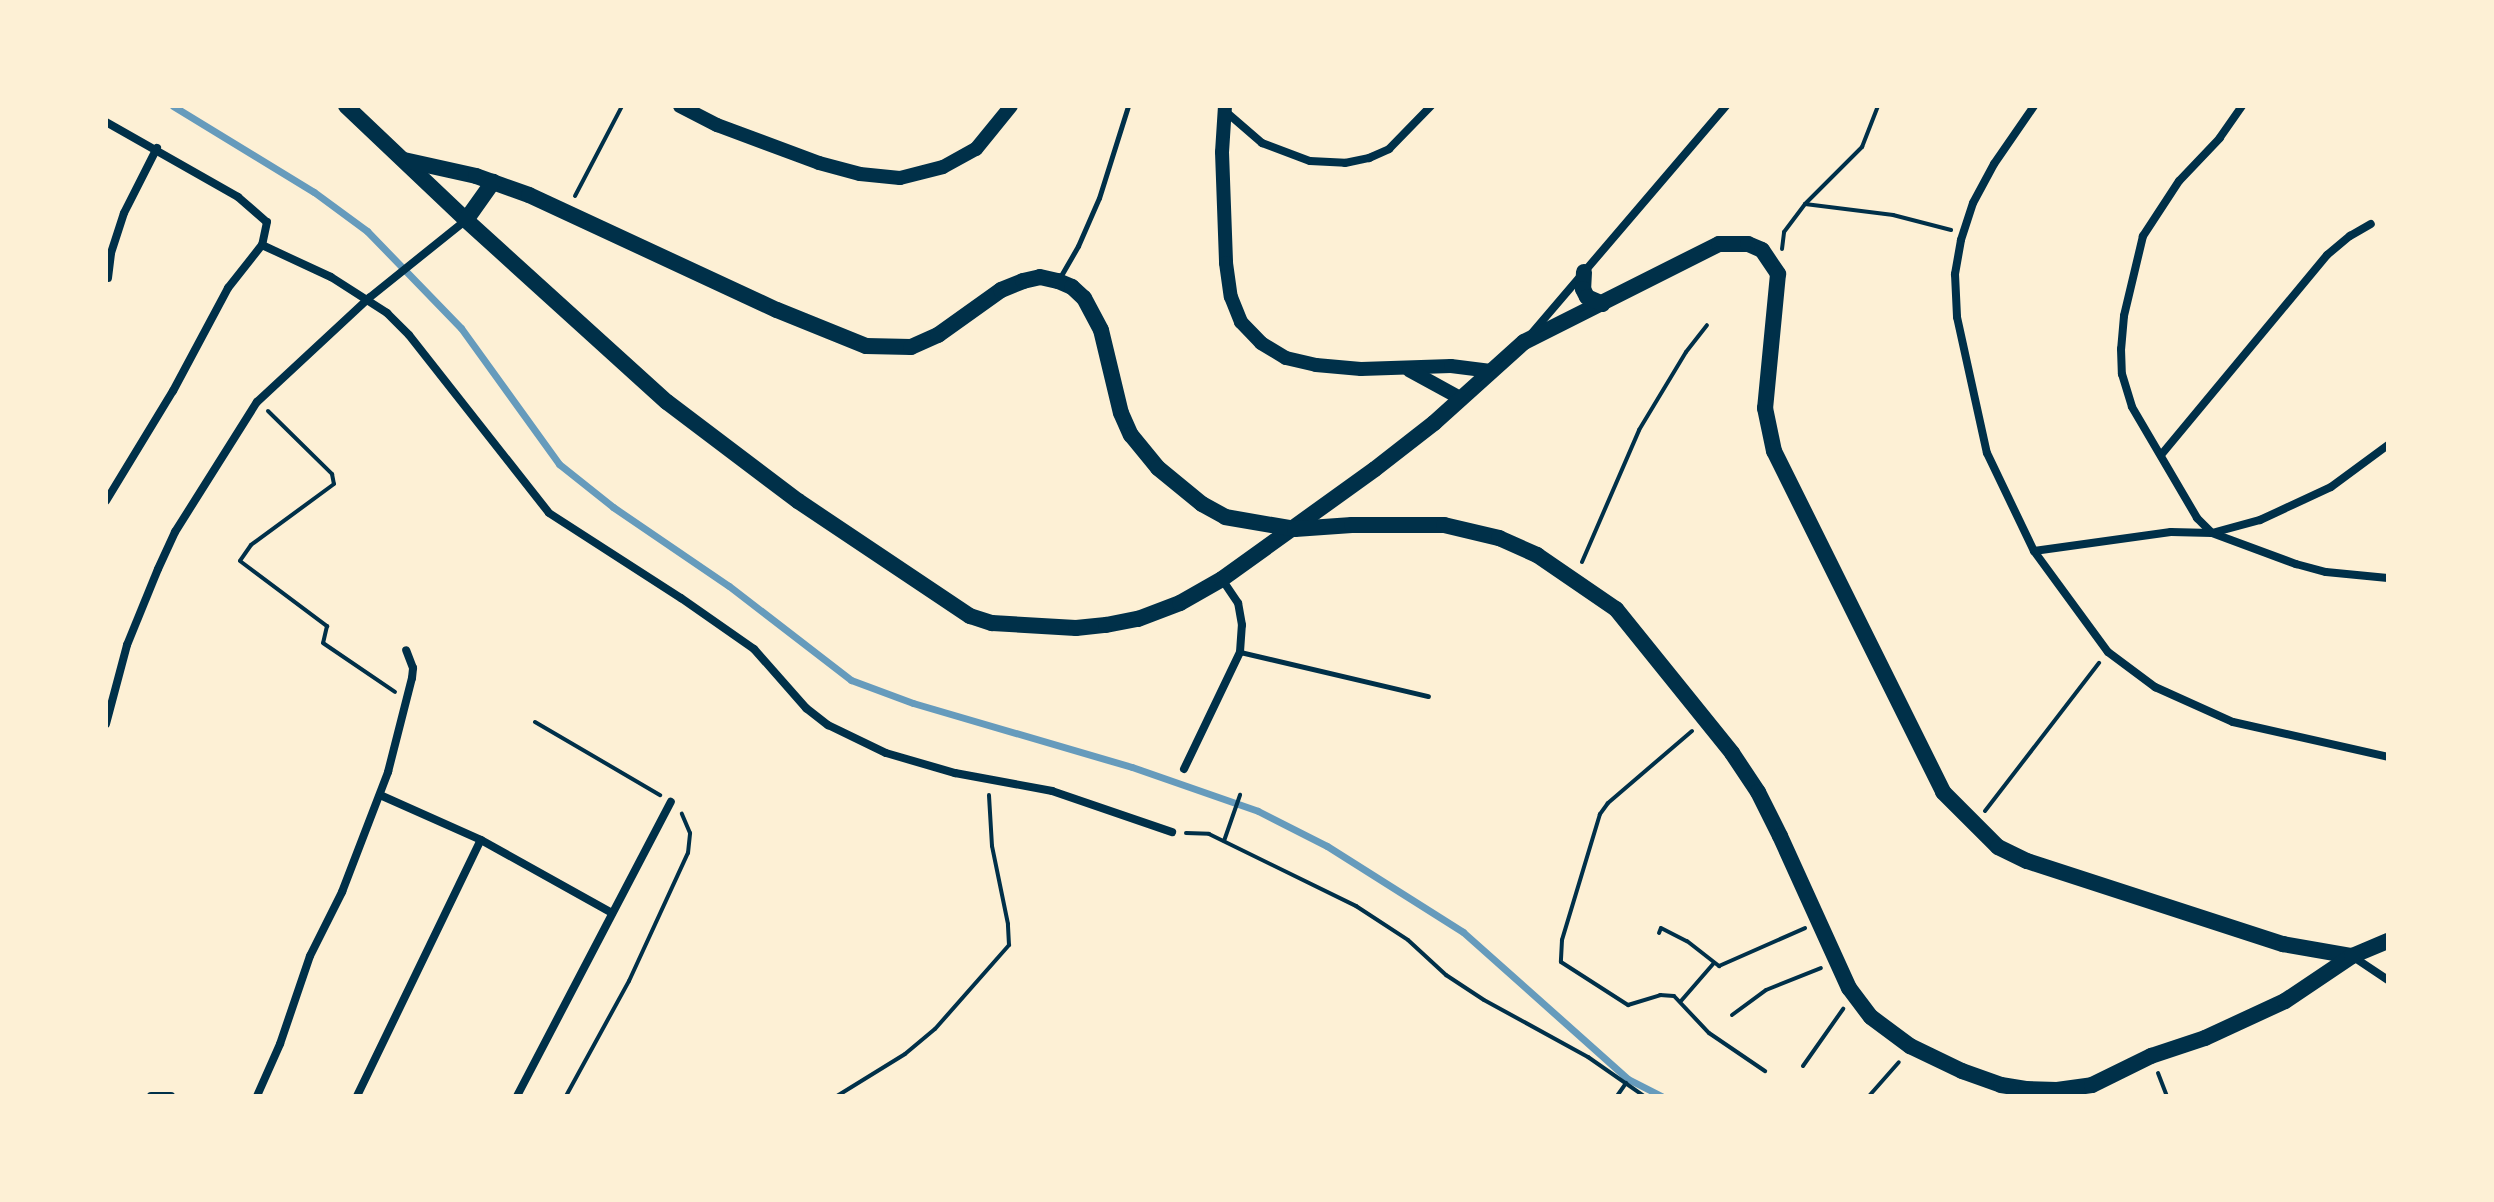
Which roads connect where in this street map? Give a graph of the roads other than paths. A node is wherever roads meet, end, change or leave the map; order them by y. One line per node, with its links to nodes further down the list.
1 (346, 106): 12 (main road)
2 (680, 106): 3 (street)
3 (1011, 106)
4 (1128, 106): 21 (lane)
5 (1431, 106): 9 (street)
6 (1726, 106): 19 (street)
7 (2034, 106): 33 (street)
8 (2242, 106): 29 (street)
9 (1225, 108): 25 (street)
10 (106, 122): 11 (street)
11 (157, 148): 18 (street); 20 (street)
12 (402, 160): 13 (main road); 15 (main road)
13 (454, 171): 14 (main road); 15 (main road)
14 (493, 182): 16 (main road); 21 (main road)
15 (436, 192): 16 (main road)
16 (466, 220): 22 (street); 35 (main road)
17 (2371, 224): 29 (street)
18 (262, 245): 22 (street); 30 (street)
19 (1584, 272): 23 (main road); 24 (street)
20 (108, 278)
21 (1058, 281): 31 (main road)
22 (369, 298): 39 (street); 44 (street)
23 (1603, 304): 24 (main road); 48 (main road)
24 (1524, 342): 26 (main road)
25 (1405, 368): 26 (street); 27 (street)
26 (1491, 371): 27 (main road)
27 (1460, 398): 31 (main road)
28 (2388, 445): 32 (street)
29 (2161, 455): 32 (street)
30 (106, 501)
31 (1295, 529): 35 (main road); 48 (main road)
32 (2212, 533): 33 (street); 34 (street)
33 (2034, 551): 40 (street)
34 (2388, 578)
35 (1222, 579): 37 (street)
36 (406, 650): 42 (street)
37 (1240, 652): 38 (lane); 41 (street)
38 (1428, 696)
39 (106, 724)
40 (2388, 757)
41 (1184, 769)
42 (380, 795): 45 (street); 52 (street)
43 (671, 802): 46 (street)
44 (1172, 832)
45 (481, 840): 46 (street); 53 (street)
46 (612, 913): 54 (street)
47 (2388, 941): 48 (main road)
48 (2352, 956): 49 (street)
49 (2388, 980)
50 (151, 1096): 51 (street)
51 (171, 1096)
52 (257, 1096)
53 (357, 1096)
54 (517, 1096)

